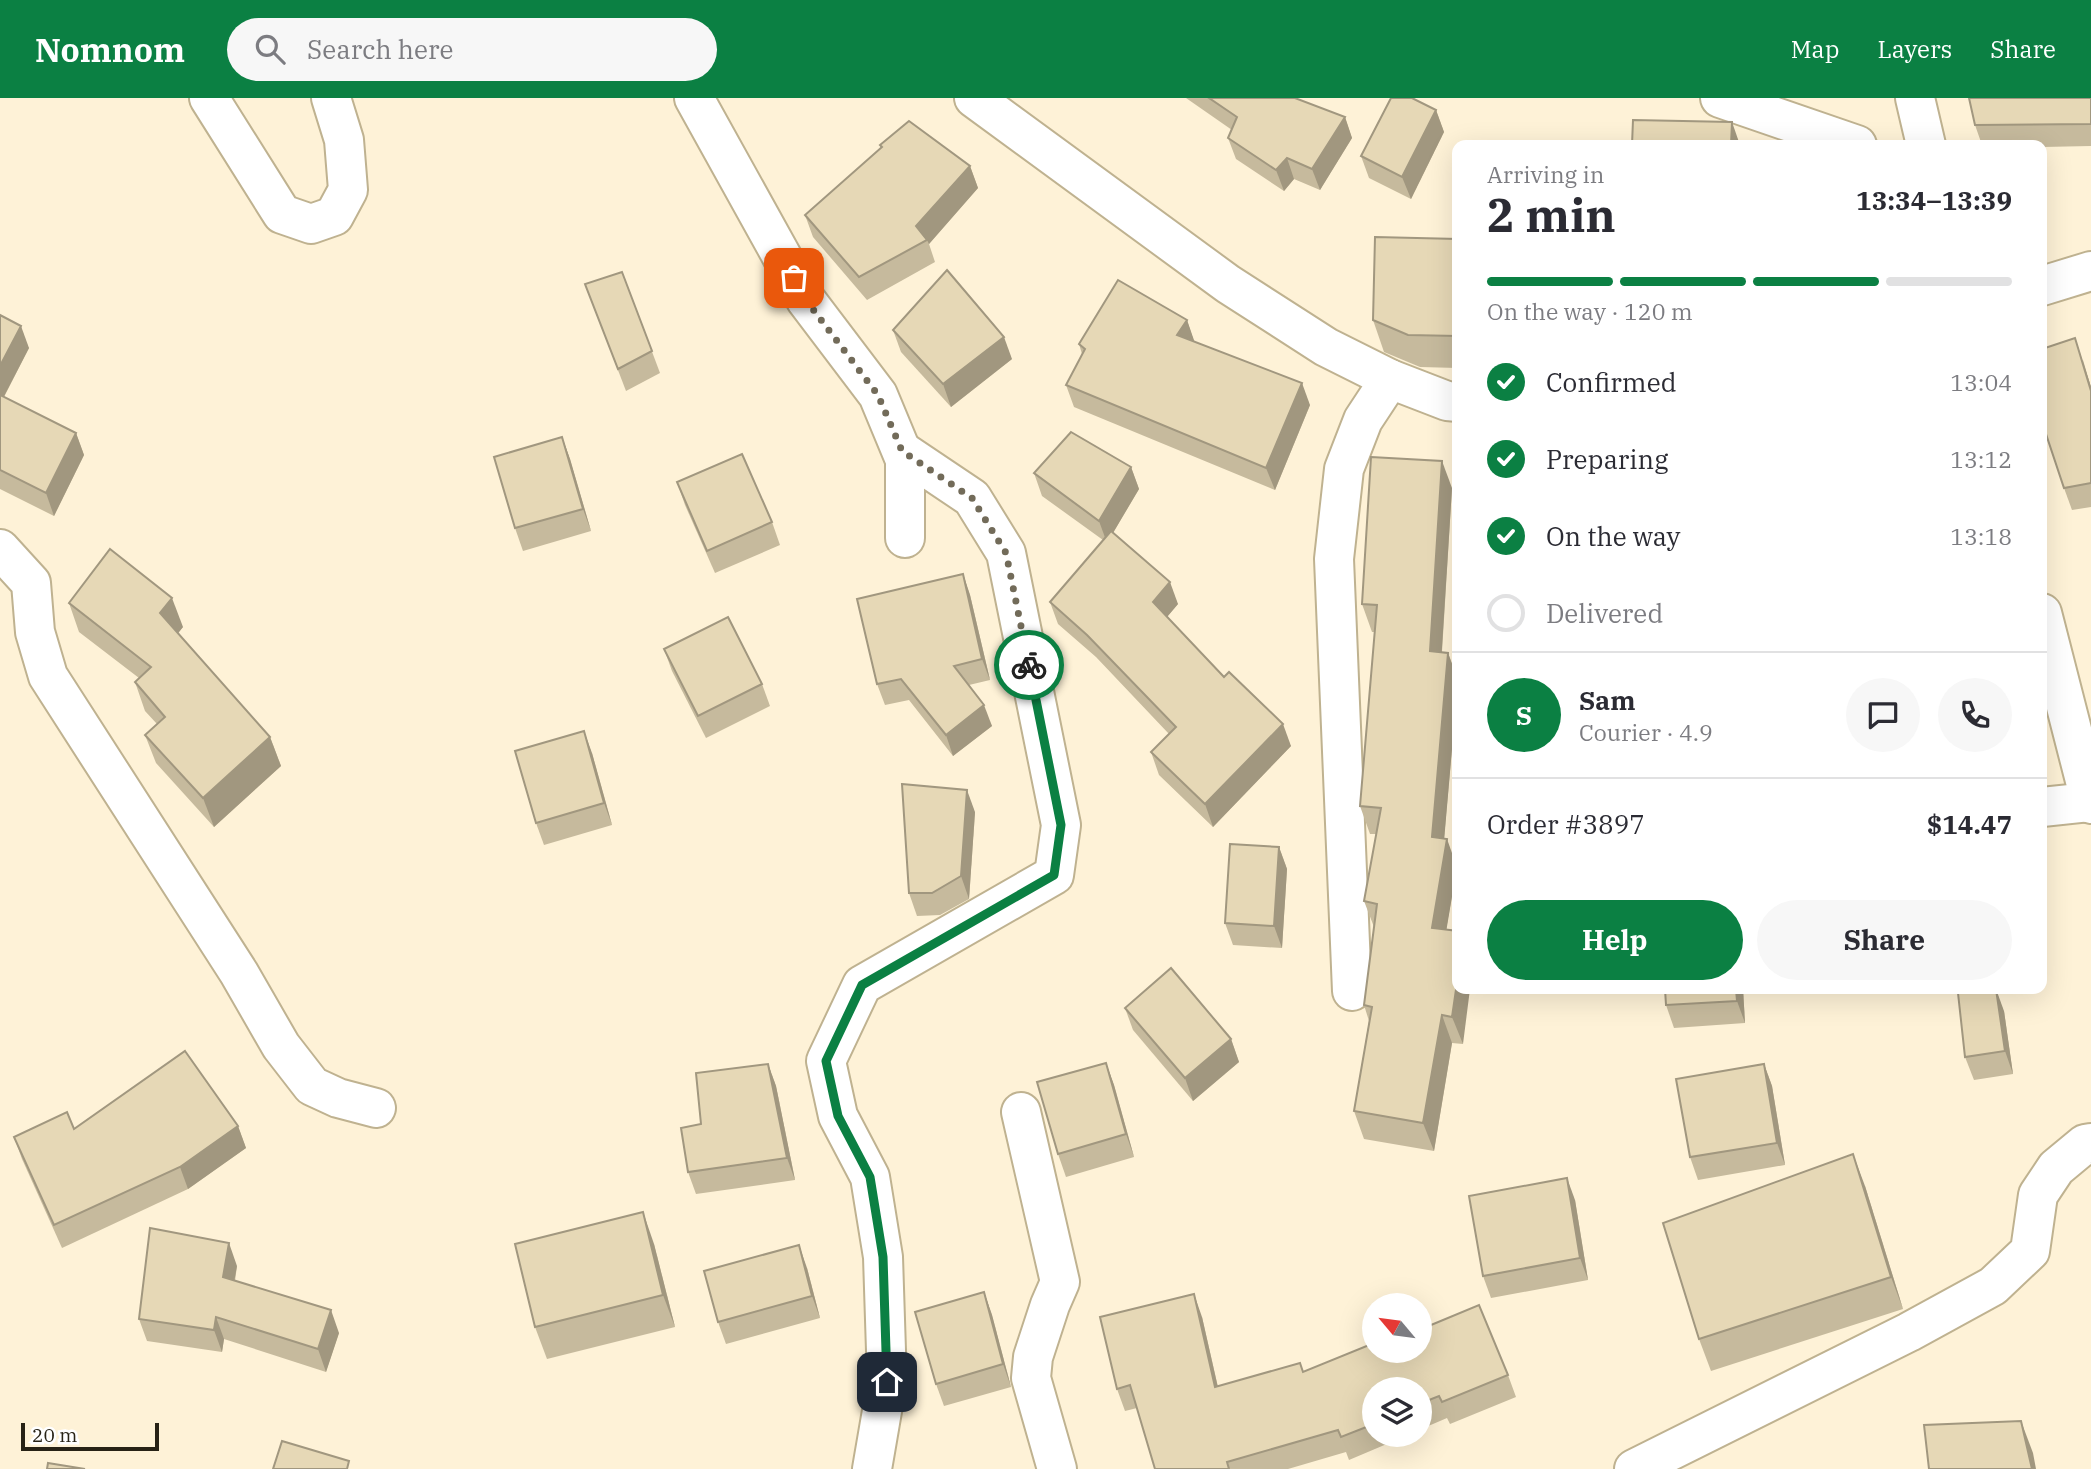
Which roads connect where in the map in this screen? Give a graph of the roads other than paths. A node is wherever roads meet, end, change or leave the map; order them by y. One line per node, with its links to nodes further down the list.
1 (209, 98): 2 (street)
2 (331, 98)
3 (694, 98): 13 (street)
4 (974, 98): 11 (street)
5 (1720, 98): 7 (street)
6 (1915, 98): 8 (street)
7 (1842, 140)
8 (1925, 140)
9 (2091, 271): 10 (street)
10 (2047, 284)
11 (1390, 379): 12 (street); 19 (street)
12 (1452, 401)
13 (902, 451): 14 (street); 23 (street)
14 (905, 538)
15 (0, 549): 20 (street)
16 (2047, 632): 17 (street)
17 (2091, 803): 18 (street)
18 (2047, 807)
19 (1352, 991)
20 (376, 1108)
21 (1021, 1112): 24 (street)
22 (2091, 1143): 25 (street)
23 (872, 1469)
24 (1057, 1469)
25 (1634, 1469)

